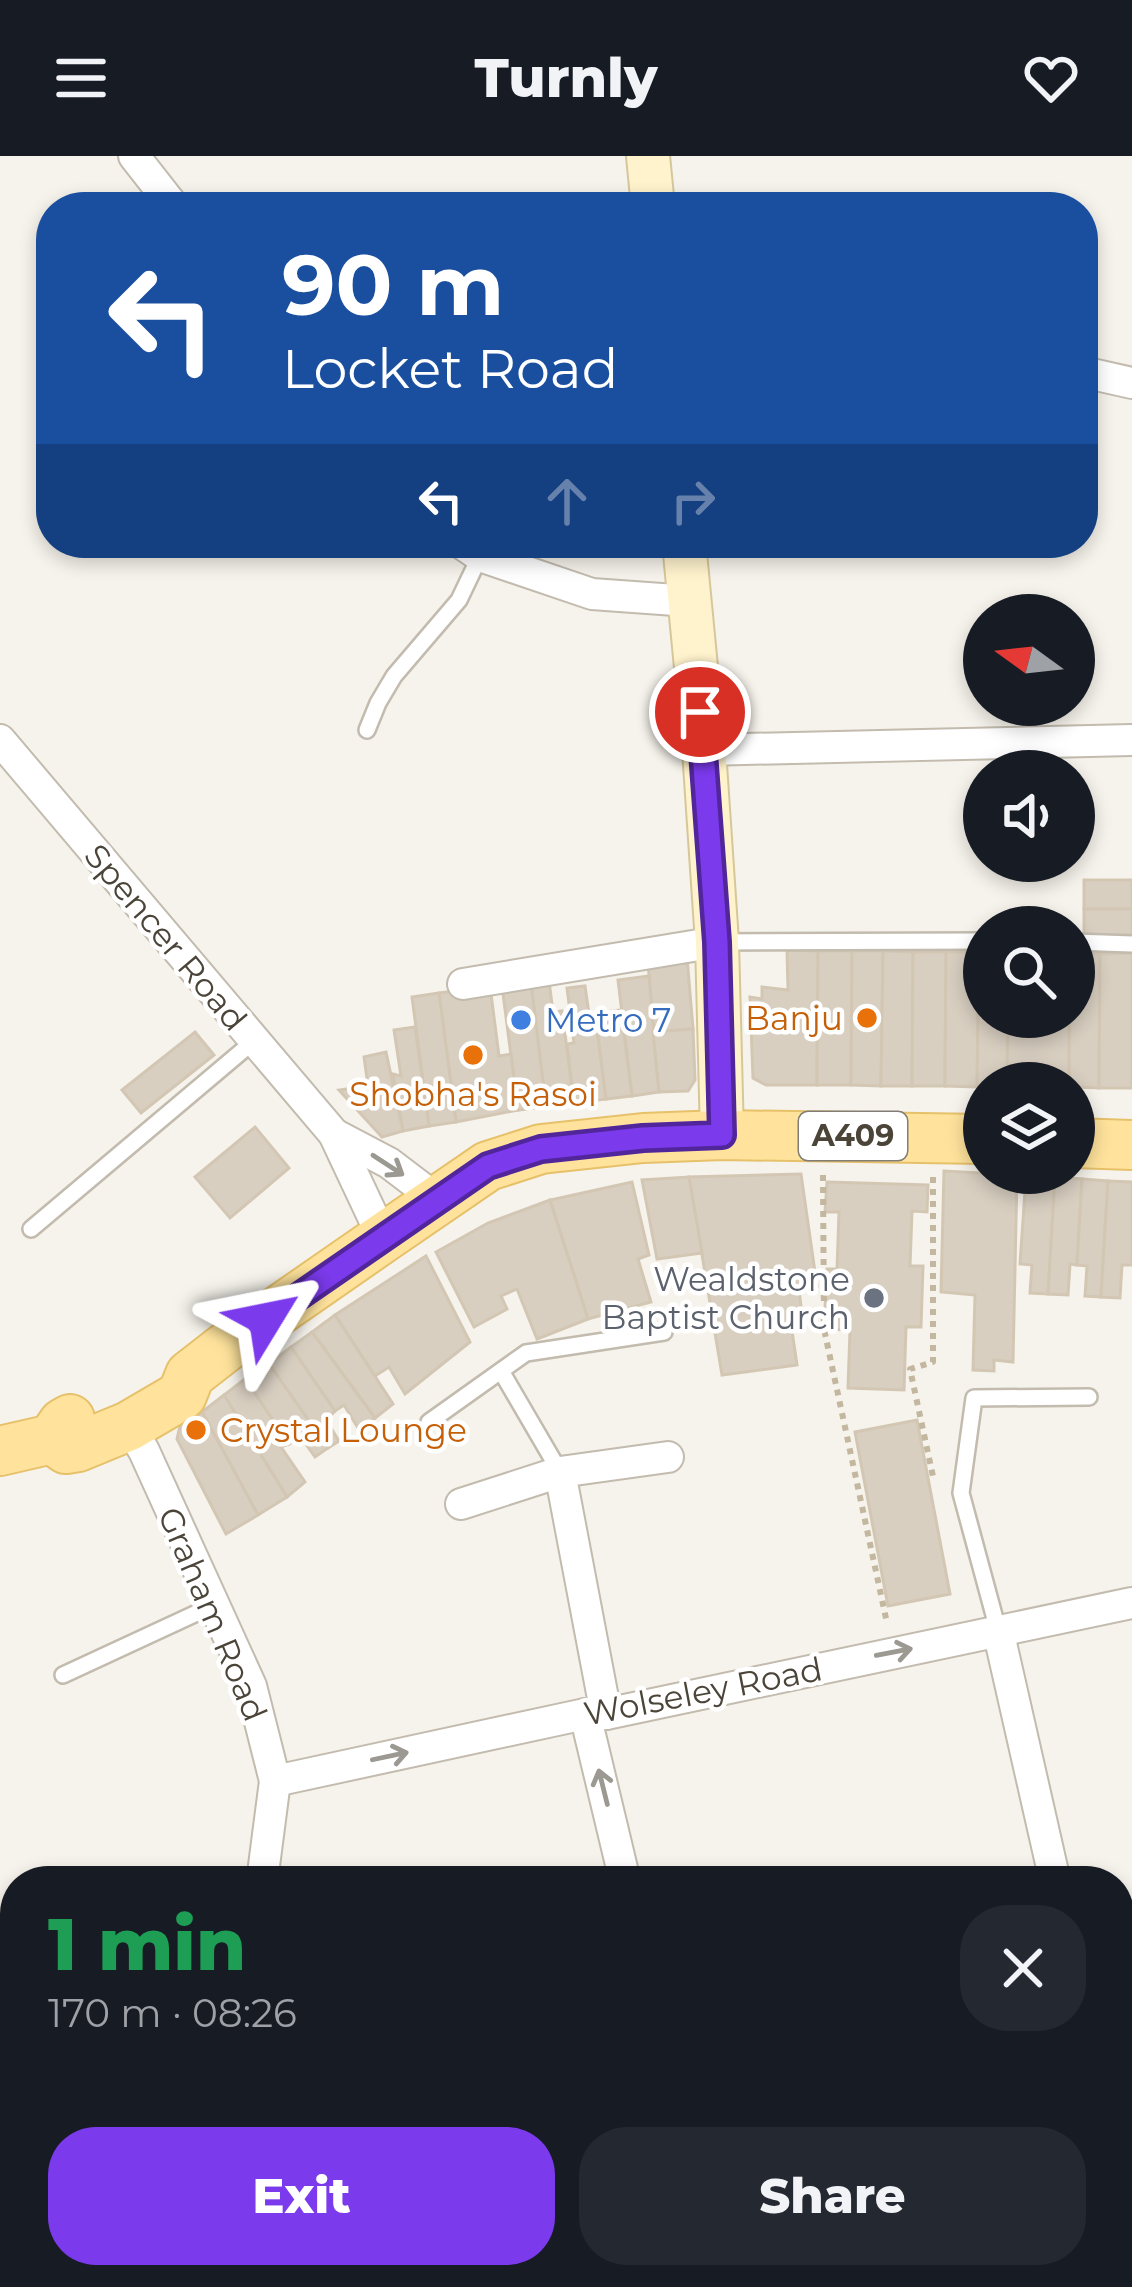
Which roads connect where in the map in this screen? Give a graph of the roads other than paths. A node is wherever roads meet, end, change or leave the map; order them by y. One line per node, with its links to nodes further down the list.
1 (134, 156): 3 (street)
2 (649, 156): 4 (street)
3 (162, 192)
4 (652, 192)
5 (1098, 375): 6 (street)
6 (1132, 382)
7 (469, 558): 11 (lane)
8 (493, 558): 10 (street)
9 (685, 558): 10 (street)
10 (689, 601): 14 (street)
11 (368, 730)
12 (0, 740): 20 (street, Spencer Road)
13 (1132, 740): 14 (street)
14 (704, 750): 16 (street)
15 (963, 941): 16 (lane)
16 (717, 942): 19 (street); 22 (street)
17 (1095, 943): 18 (lane)
18 (1132, 944)
19 (463, 984)
20 (254, 1041): 21 (street, Spencer Road); 27 (lane)
21 (334, 1134): 26 (street, Spencer Road, one-way to 26); 28 (street, Spencer Road)
22 (722, 1135): 23 (main road, A409); 26 (main road, A409)
23 (963, 1138)
24 (1095, 1144): 25 (main road)
25 (1132, 1145)
26 (439, 1201): 28 (main road, A409)
27 (32, 1229)
28 (383, 1238): 31 (main road, A409)
29 (664, 1332): 30 (lane)
30 (501, 1371): 33 (lane); 38 (lane)
31 (190, 1375): 34 (main road, A409); 35 (main road)
32 (1089, 1397): 42 (lane)
33 (429, 1422)
34 (129, 1426): 35 (main road, A409); 41 (street, Graham Road)
35 (52, 1439): 36 (main road, A409)
36 (0, 1451)
37 (668, 1457): 38 (street)
38 (560, 1472): 39 (street); 44 (street)
39 (461, 1504)
40 (1132, 1603): 42 (street, Wolseley Road)
41 (214, 1605): 43 (lane); 45 (street, Graham Road)
42 (998, 1630): 44 (street, Wolseley Road, one-way to 42); 48 (street)
43 (63, 1676)
44 (596, 1714): 45 (street, Wolseley Road, one-way to 44); 47 (street, one-way to 44)
45 (275, 1781): 46 (street, Graham Road)
46 (264, 1866)
47 (622, 1866)
48 (1051, 1866)

